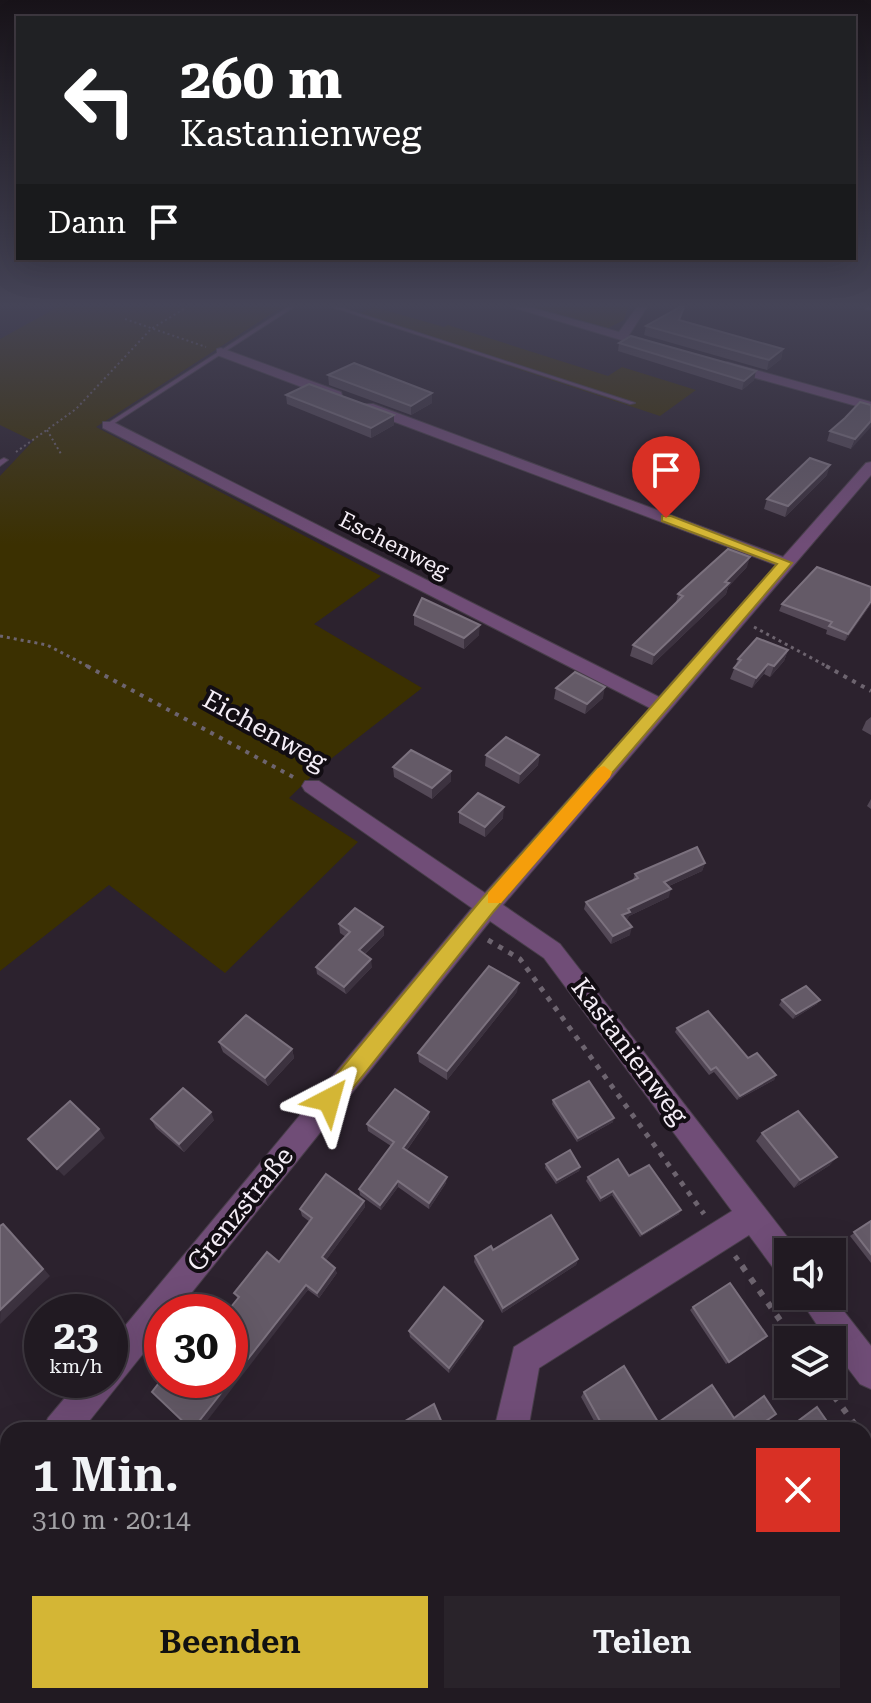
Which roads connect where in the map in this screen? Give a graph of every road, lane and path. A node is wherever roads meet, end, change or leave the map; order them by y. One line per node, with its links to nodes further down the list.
1 (97, 386): 9 (path)
2 (167, 386): 8 (lane)
3 (312, 386): 13 (street)
4 (581, 386): 6 (lane)
5 (801, 386): 7 (street)
6 (632, 403)
7 (871, 406)
8 (108, 425): 17 (street, Eschenweg)
9 (47, 430): 10 (path); 11 (path)
10 (61, 454)
11 (2, 462)
12 (871, 466): 13 (street, Grenzstraße)
13 (785, 563): 14 (street, Grenzstraße)
14 (737, 619): 16 (path); 17 (street, Grenzstraße)
15 (0, 636): 18 (path, Eichenweg)
16 (871, 691)
17 (660, 705): 19 (street, Grenzstraße)
18 (312, 786): 19 (street, Eichenweg)
19 (488, 906): 20 (street, Grenzstraße); 21 (street, Kastanienweg)
20 (468, 929): 22 (path); 26 (street, Grenzstraße)
21 (753, 1215): 22 (street); 23 (street, Kastanienweg)
22 (720, 1236): 25 (path); 31 (street)
23 (774, 1243)
24 (824, 1310): 27 (street)
25 (784, 1326)
26 (128, 1347)
27 (871, 1373)
28 (86, 1398): 30 (street)
29 (835, 1398): 32 (path)
30 (67, 1422)
31 (513, 1422)
32 (853, 1422)

